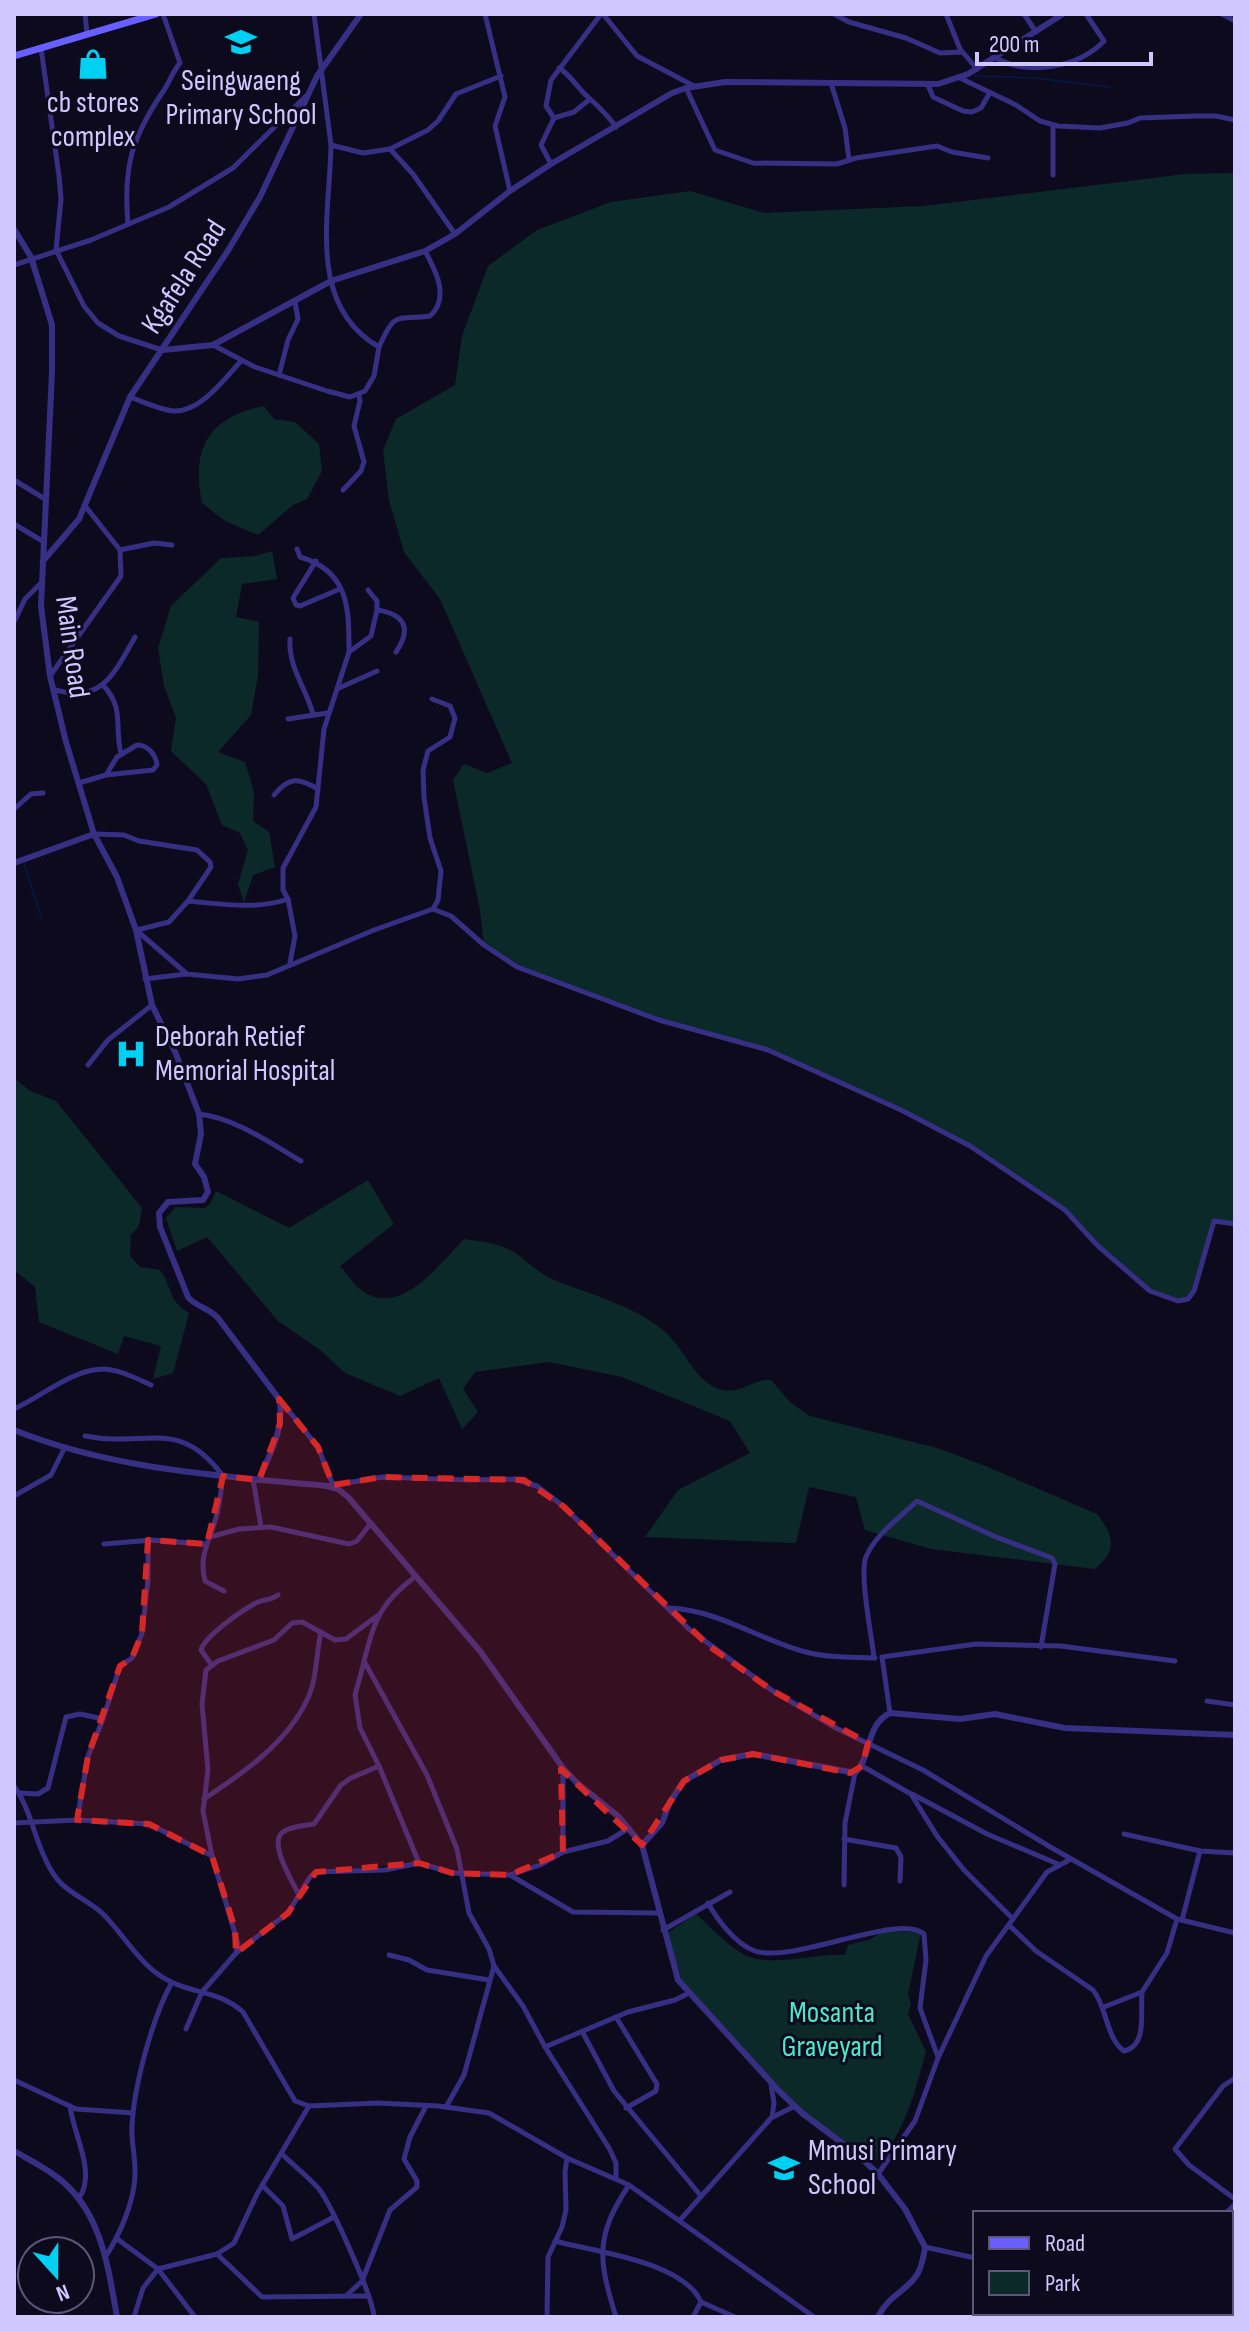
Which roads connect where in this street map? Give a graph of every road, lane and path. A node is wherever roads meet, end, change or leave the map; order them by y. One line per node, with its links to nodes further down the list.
1 (85, 14): 16 (street)
2 (156, 14): 16 (main road)
3 (163, 14): 43 (street)
4 (314, 14): 23 (street)
5 (361, 14): 23 (street, Kgafela Road)
6 (485, 14): 24 (street)
7 (602, 14): 21 (street); 28 (street)
8 (834, 14): 18 (street)
9 (946, 14): 18 (street)
10 (1024, 14): 15 (street)
11 (1063, 14): 15 (street)
12 (1086, 14): 20 (street)
13 (1222, 14): 14 (street)
14 (1235, 21)
15 (1036, 32): 20 (street)
16 (87, 34): 17 (main road)
17 (41, 48): 19 (main road); 46 (street)
18 (962, 52): 22 (street)
19 (14, 56)
20 (996, 58): 22 (street)
21 (559, 68): 31 (street); 32 (street)
22 (977, 69): 25 (street)
23 (321, 71): 30 (street, Kgafela Road); 36 (street)
24 (501, 76): 37 (street); 42 (street)
25 (960, 78): 27 (street); 29 (street)
26 (831, 83): 27 (street); 28 (street); 39 (street)
27 (928, 85): 29 (street)
28 (690, 87): 35 (street); 39 (street)
29 (989, 94): 34 (street)
30 (307, 95): 43 (street); 54 (street, Kgafela Road)
31 (590, 99): 32 (street); 35 (street)
32 (554, 118): 40 (street)
33 (1235, 120): 34 (street)
34 (1053, 125): 41 (street)
35 (616, 127): 40 (street)
36 (331, 145): 37 (street); 50 (street)
37 (390, 149): 45 (street)
38 (988, 158): 39 (street)
39 (849, 160)
40 (551, 164): 42 (street)
41 (1053, 175)
42 (510, 191): 45 (street)
43 (128, 224): 46 (street)
44 (14, 229): 48 (street, Main Road)
45 (455, 234): 47 (street)
46 (56, 250): 48 (street); 54 (street)
47 (425, 251): 50 (street); 53 (street)
48 (31, 257): 49 (street); 61 (street, Main Road)
49 (14, 265)
50 (331, 281): 51 (street); 53 (street)
51 (295, 302): 52 (street); 56 (street)
52 (213, 345): 54 (street); 55 (street)
53 (379, 347): 57 (street)
54 (163, 350): 58 (street, Kgafela Road)
55 (241, 361): 56 (street); 58 (street)
56 (279, 375): 57 (street)
57 (359, 395): 60 (street)
58 (130, 397): 62 (street, Kgafela Road)
59 (14, 480): 61 (street)
60 (343, 490)
61 (45, 499): 64 (street, Main Road)
62 (86, 507): 67 (street); 68 (street, Kgafela Road)
63 (14, 524): 64 (street)
64 (44, 542): 68 (street, Main Road)
65 (172, 545): 67 (street)
66 (297, 549): 69 (street)
67 (120, 550): 80 (street)
68 (43, 561): 70 (street, Main Road)
69 (316, 561): 71 (street); 71 (street)
70 (41, 583): 74 (street); 80 (street, Main Road)
71 (340, 589): 77 (street)
72 (368, 590): 73 (street)
73 (377, 610): 77 (street); 78 (street)
74 (14, 622)
75 (135, 637): 81 (street)
76 (290, 639): 86 (street)
77 (349, 652): 83 (street)
78 (396, 652)
79 (377, 671): 83 (street)
80 (50, 676): 82 (street, Main Road)
81 (103, 685): 82 (street); 88 (street)
82 (53, 689): 90 (street, Main Road)
83 (338, 689): 85 (street)
84 (432, 699): 99 (street)
85 (328, 713): 86 (street); 91 (street)
86 (313, 714): 87 (street)
87 (288, 719)
88 (121, 754): 89 (street); 89 (street)
89 (106, 775): 90 (street)
90 (79, 783): 95 (street, Main Road)
91 (318, 789): 93 (street); 97 (street)
92 (43, 793): 94 (street)
93 (274, 795)
94 (14, 809)
95 (94, 834): 96 (street); 98 (street); 100 (street, Main Road)
96 (14, 863)
97 (288, 899): 98 (street); 101 (street)
98 (188, 901): 100 (street)
99 (433, 909): 101 (street); 108 (street)
100 (136, 930): 102 (street); 103 (street, Main Road)
101 (290, 964): 102 (street)
102 (187, 974): 103 (street)
103 (145, 979): 104 (street, Main Road)
104 (152, 1005): 105 (street); 106 (street, Main Road)
105 (88, 1065)
106 (199, 1114): 107 (street); 110 (street)
107 (301, 1161)
108 (1235, 1224)
109 (151, 1385): 111 (street)
110 (279, 1399): 116 (street); 117 (street)
111 (14, 1409)
112 (14, 1430): 114 (street)
113 (85, 1436): 115 (street)
114 (64, 1449): 115 (street); 118 (street)
115 (223, 1476): 116 (street); 121 (street)
116 (256, 1480): 117 (street); 120 (street)
117 (330, 1485): 119 (street); 128 (street)
118 (14, 1496)
119 (371, 1522): 120 (street); 125 (street)
120 (261, 1527): 121 (street)
121 (210, 1537): 124 (street)
122 (148, 1540): 123 (street); 124 (street); 140 (street)
123 (104, 1544)
124 (205, 1544): 126 (street)
125 (416, 1576): 129 (street); 145 (street)
126 (224, 1591)
127 (278, 1595): 136 (street)
128 (668, 1608): 133 (street); 142 (street)
129 (378, 1615): 130 (street); 134 (street)
130 (321, 1632): 136 (street); 150 (street)
131 (1041, 1647): 132 (street); 133 (street); 135 (street)
132 (882, 1657): 133 (street); 139 (street)
133 (874, 1658)
134 (364, 1661): 143 (street); 165 (street)
135 (1175, 1661)
136 (211, 1664): 150 (street)
137 (1207, 1701): 138 (street)
138 (1235, 1705)
139 (890, 1713): 141 (street); 142 (street)
140 (103, 1719): 148 (street); 152 (street)
141 (1235, 1735)
142 (868, 1743): 144 (street); 162 (street)
143 (379, 1766): 163 (street); 170 (street)
144 (862, 1766): 146 (street); 149 (street)
145 (563, 1768): 154 (street); 159 (street)
146 (855, 1773): 156 (street); 157 (street)
147 (14, 1786): 148 (street)
148 (19, 1793): 151 (street)
149 (911, 1794): 164 (street); 174 (street)
150 (204, 1799): 161 (street)
151 (31, 1820): 152 (street); 153 (street); 181 (street)
152 (77, 1820): 161 (street)
153 (14, 1823)
154 (629, 1828): 157 (street); 159 (street)
155 (1124, 1834): 158 (street)
156 (844, 1839): 167 (street); 168 (street)
157 (642, 1845): 172 (street)
158 (1200, 1851): 160 (street); 173 (street)
159 (563, 1852): 166 (street)
160 (1235, 1853)
161 (212, 1856): 177 (street)
162 (1072, 1859): 164 (street); 173 (street)
163 (419, 1863): 165 (street); 170 (street)
164 (1059, 1864): 174 (street)
165 (463, 1873): 166 (street); 179 (street)
166 (510, 1875): 172 (street)
167 (900, 1881)
168 (844, 1885)
169 (730, 1892): 171 (street)
170 (299, 1895): 177 (street)
171 (708, 1903): 175 (street); 190 (street)
172 (659, 1913): 175 (street)
173 (1179, 1919): 176 (street); 183 (street)
174 (1011, 1922): 185 (street); 190 (street)
175 (663, 1930): 184 (street)
176 (1235, 1933)
177 (236, 1953): 182 (street)
178 (389, 1955): 180 (street)
179 (494, 1966): 180 (street); 189 (street)
180 (489, 1980): 198 (street)
181 (171, 1984): 182 (street); 200 (street)
182 (202, 1992): 187 (street); 195 (street)
183 (1142, 1992): 185 (street); 185 (street)
184 (689, 1993): 186 (street); 193 (street)
185 (1104, 2007)
186 (616, 2017): 188 (street); 199 (street)
187 (186, 2029)
188 (583, 2033): 189 (street); 199 (street)
189 (545, 2047): 206 (street)
190 (938, 2058): 205 (street)
191 (1235, 2078): 211 (street)
192 (14, 2080): 194 (street)
193 (771, 2082): 197 (street); 201 (street)
194 (70, 2106): 200 (street); 210 (street)
195 (309, 2106): 196 (street); 203 (street)
196 (426, 2106): 198 (street); 222 (street)
197 (795, 2106): 201 (street); 205 (street)
198 (446, 2107): 204 (street)
199 (626, 2108): 209 (street)
200 (133, 2113): 214 (street)
201 (772, 2117): 209 (street)
202 (14, 2151): 210 (street)
203 (282, 2154): 207 (street); 212 (street)
204 (567, 2158): 206 (street); 215 (street)
205 (878, 2174): 216 (street)
206 (616, 2177): 208 (street)
207 (262, 2185): 212 (street); 217 (street)
208 (629, 2185): 213 (street); 218 (street)
209 (701, 2196): 213 (street)
210 (79, 2198): 219 (street)
211 (1235, 2202)
212 (334, 2217): 222 (street)
213 (680, 2220): 234 (street)
214 (116, 2238): 219 (street); 221 (street)
215 (555, 2241): 218 (street); 230 (street)
216 (925, 2247): 220 (street); 235 (street)
217 (217, 2254): 221 (street); 223 (street)
218 (602, 2254): 225 (street); 231 (street)
219 (106, 2256): 226 (street)
220 (973, 2258)
221 (158, 2269): 227 (street); 228 (street)
222 (362, 2281): 223 (street); 224 (street)
223 (347, 2295): 224 (street)
224 (368, 2296): 229 (street)
225 (701, 2302): 232 (street); 233 (street)
226 (117, 2317)
227 (134, 2317)
228 (195, 2317)
229 (374, 2317)
230 (547, 2317)
231 (616, 2317)
232 (693, 2317)
233 (735, 2317)
234 (814, 2317)
235 (878, 2317)

